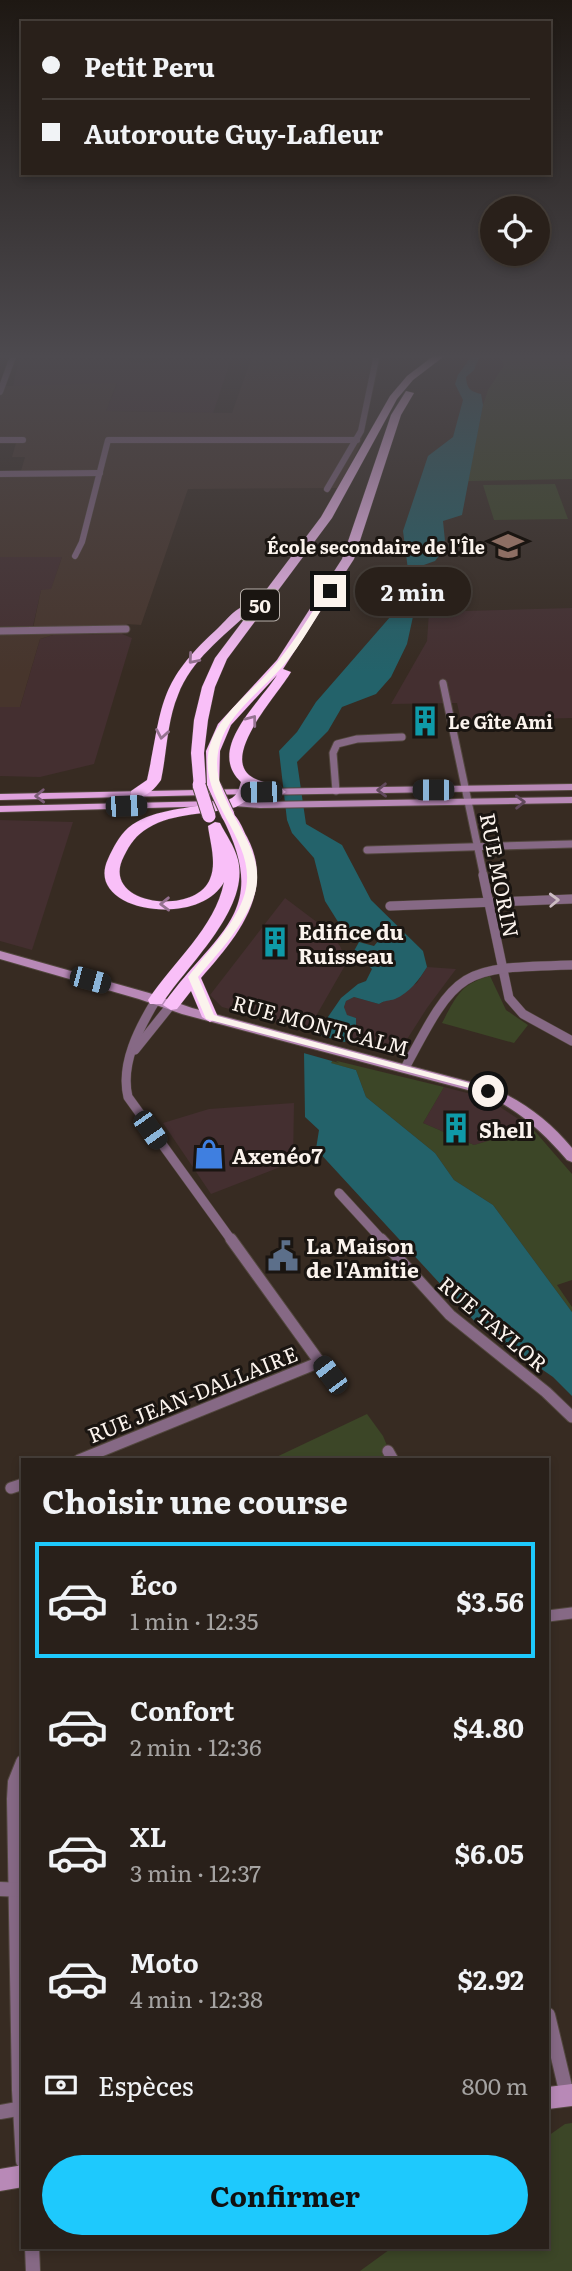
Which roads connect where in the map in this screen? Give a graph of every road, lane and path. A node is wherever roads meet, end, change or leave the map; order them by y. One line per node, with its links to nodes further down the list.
1 (103, 460): 5 (street)
2 (345, 460): 7 (street)
3 (359, 460): 9 (highway, 50)
4 (382, 460): 10 (highway, 50)
5 (100, 473): 6 (street); 8 (street)
6 (0, 474)
7 (327, 489)
8 (75, 556)
9 (294, 561): 15 (highway, 50); 20 (highway, one-way to 20)
10 (305, 628): 15 (highway, 50); 16 (highway, one-way to 10)
11 (126, 629): 12 (street)
12 (0, 631)
13 (443, 682): 18 (street, RUE MORIN)
14 (402, 737): 19 (street)
15 (206, 785): 26 (highway, 50, bridge); 27 (highway, 50, bridge)
16 (247, 786): 20 (main road); 21 (highway); 26 (highway)
17 (572, 787): 18 (main road)
18 (466, 789): 19 (main road, one-way to 19); 24 (street, RUE MORIN)
19 (336, 791): 21 (main road)
20 (136, 794): 22 (main road, one-way to 22)
21 (273, 794): 24 (main road); 26 (main road)
22 (0, 797)
23 (572, 800): 24 (main road, one-way to 23)
24 (469, 802): 29 (street, RUE MORIN)
25 (0, 809): 26 (main road)
26 (232, 809): 27 (highway, one-way to 26); 37 (highway, 50)
27 (212, 821): 38 (highway, 50)
28 (572, 844): 29 (street)
29 (479, 847): 30 (street); 32 (street, RUE MORIN)
30 (366, 850)
31 (572, 899): 32 (street, one-way to 31)
32 (487, 902): 33 (street); 36 (street, RUE MORIN)
33 (390, 906)
34 (0, 955): 38 (main road, RUE MONTCALM)
35 (572, 965): 36 (street)
36 (501, 968): 40 (street, RUE MORIN); 42 (street)
37 (193, 977): 38 (highway, 50); 39 (highway)
38 (164, 1002): 39 (main road, RUE MONTCALM); 41 (street); 41 (street)
39 (210, 1017): 42 (main road, RUE MONTCALM)
40 (572, 1041)
41 (134, 1051): 45 (street)
42 (405, 1068): 43 (main road, RUE MONTCALM)
43 (572, 1157)
44 (339, 1193): 47 (street, RUE TAYLOR)
45 (320, 1362): 46 (street); 48 (street, RUE JEAN-DALLAIRE)
46 (330, 1375)
47 (572, 1418)
48 (84, 1458)
49 (572, 1613): 50 (street)
50 (549, 1616)
51 (21, 1763): 52 (street)
52 (13, 1890): 55 (street)
53 (549, 2021): 54 (street)
54 (562, 2096)
55 (21, 2108): 56 (street)
56 (0, 2112)
57 (21, 2176): 58 (main road)
58 (0, 2180)
59 (32, 2249): 60 (street)
60 (33, 2271)

